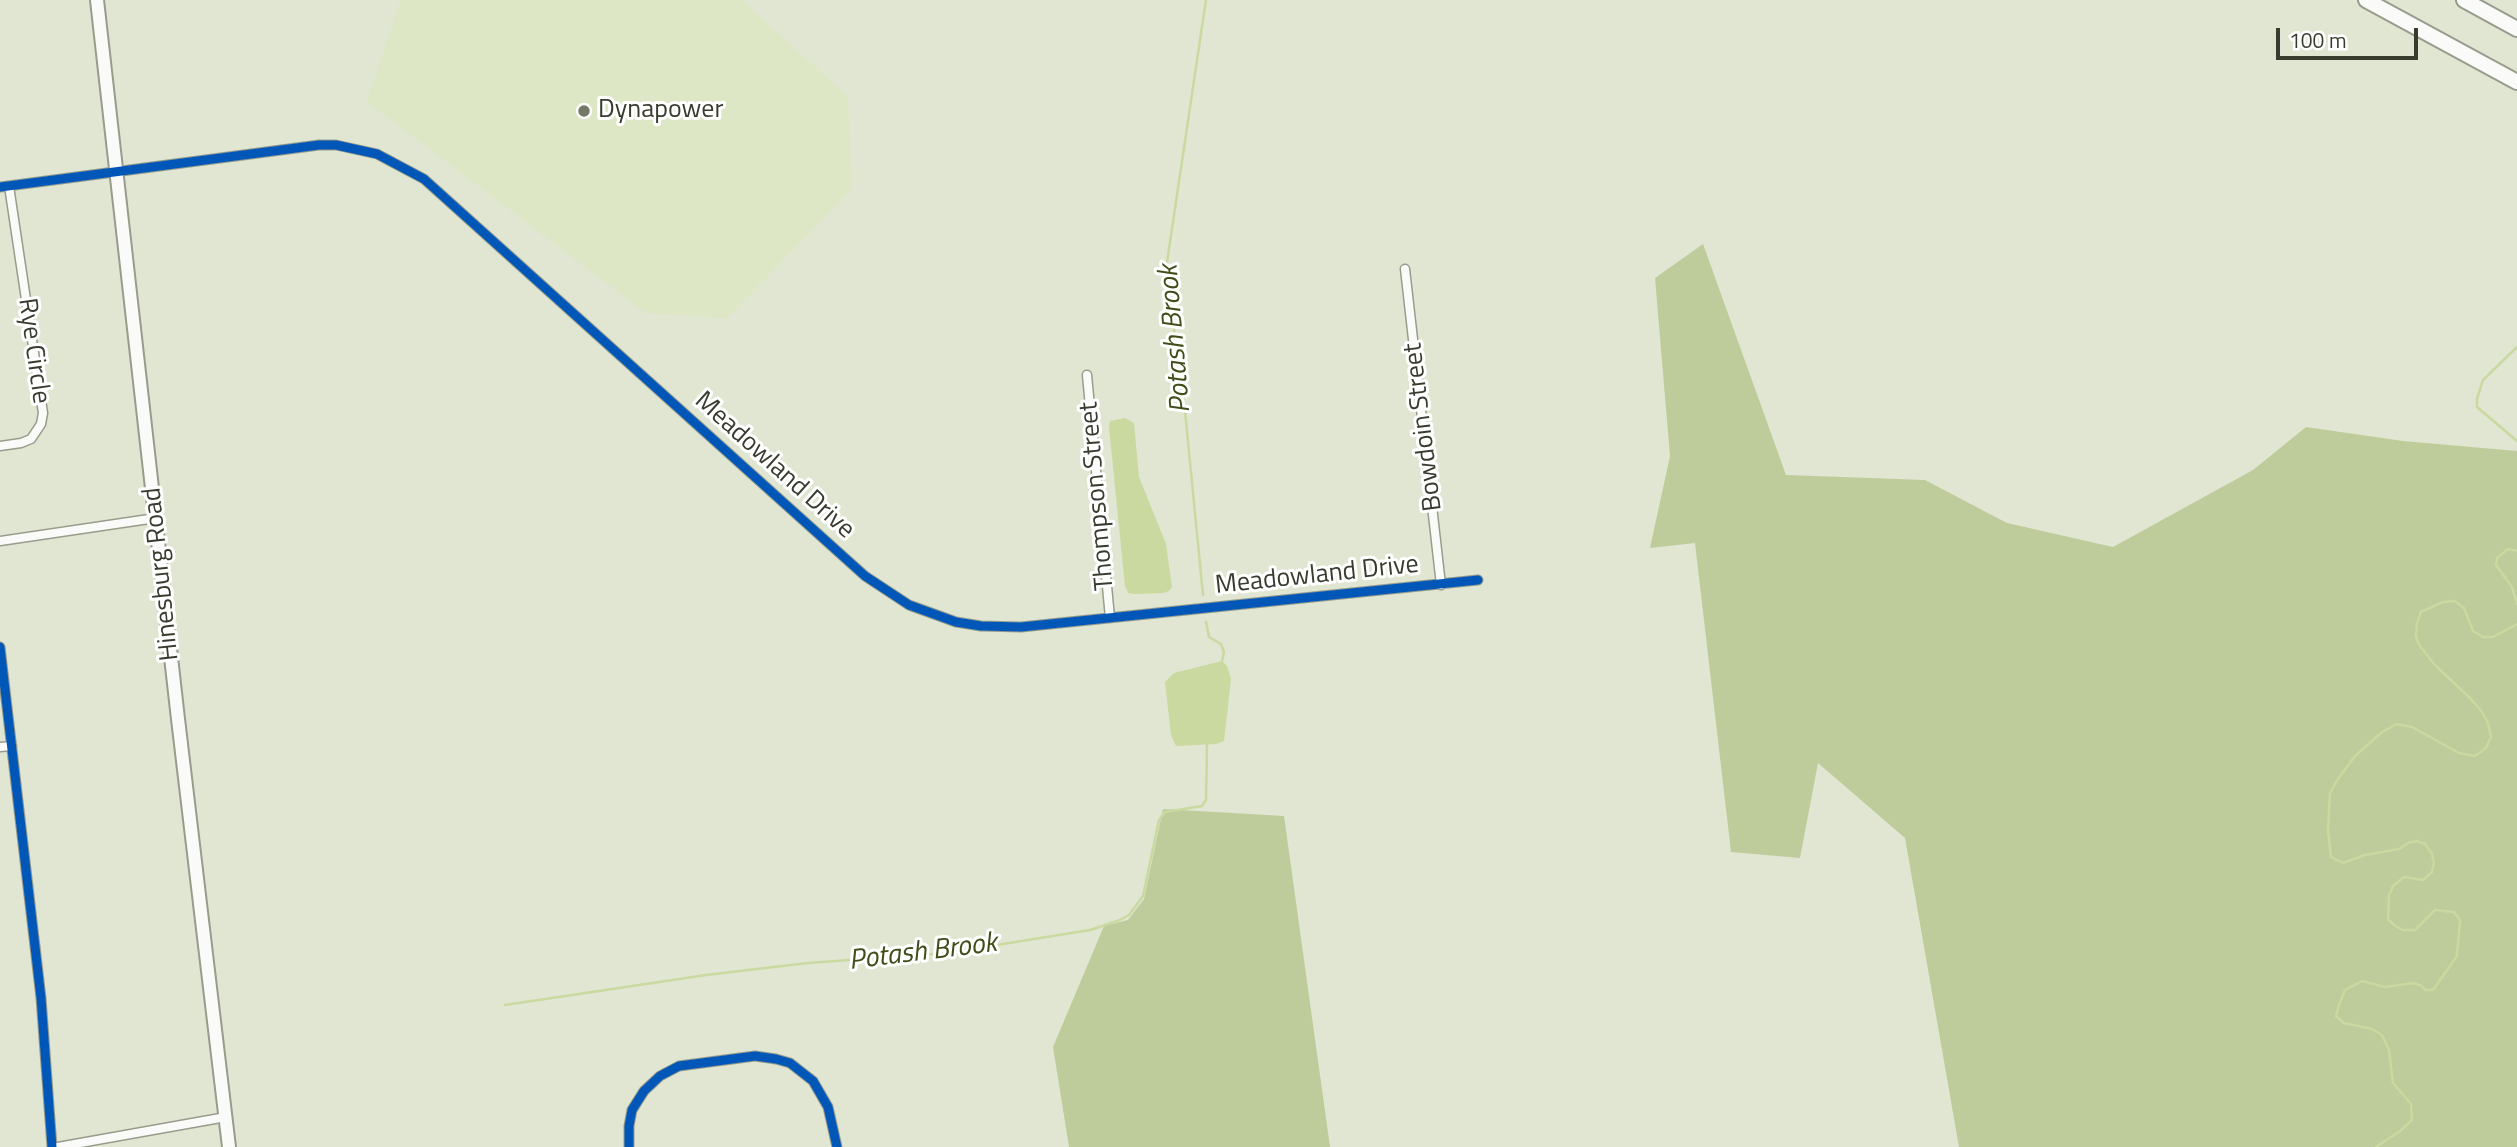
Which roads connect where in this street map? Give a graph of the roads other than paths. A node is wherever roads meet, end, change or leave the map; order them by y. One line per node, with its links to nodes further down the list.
1 (96, 0): 6 (main road, Hinesburg Road)
2 (2366, 0): 5 (highway)
3 (2464, 0): 4 (highway)
4 (2517, 29)
5 (2517, 82)
6 (117, 172): 7 (street, Rye Circle); 11 (main road, Hinesburg Road); 15 (street, Meadowland Drive)
7 (4, 187): 10 (street, Rye Circle)
8 (1405, 269): 14 (street, Bowdoin Street)
9 (1087, 375): 15 (street, Thompson Street)
10 (0, 446)
11 (156, 518): 12 (street); 19 (main road, Hinesburg Road)
12 (0, 541)
13 (1478, 580): 14 (street, Meadowland Drive)
14 (1441, 585): 15 (street, Meadowland Drive)
15 (1110, 618)
16 (0, 647): 17 (street)
17 (12, 746): 18 (street); 20 (street)
18 (0, 747)
19 (226, 1117): 21 (street); 22 (main road, Hinesburg Road)
20 (52, 1147)
21 (58, 1147)
22 (229, 1147)
23 (629, 1147): 24 (street)
24 (837, 1147)

